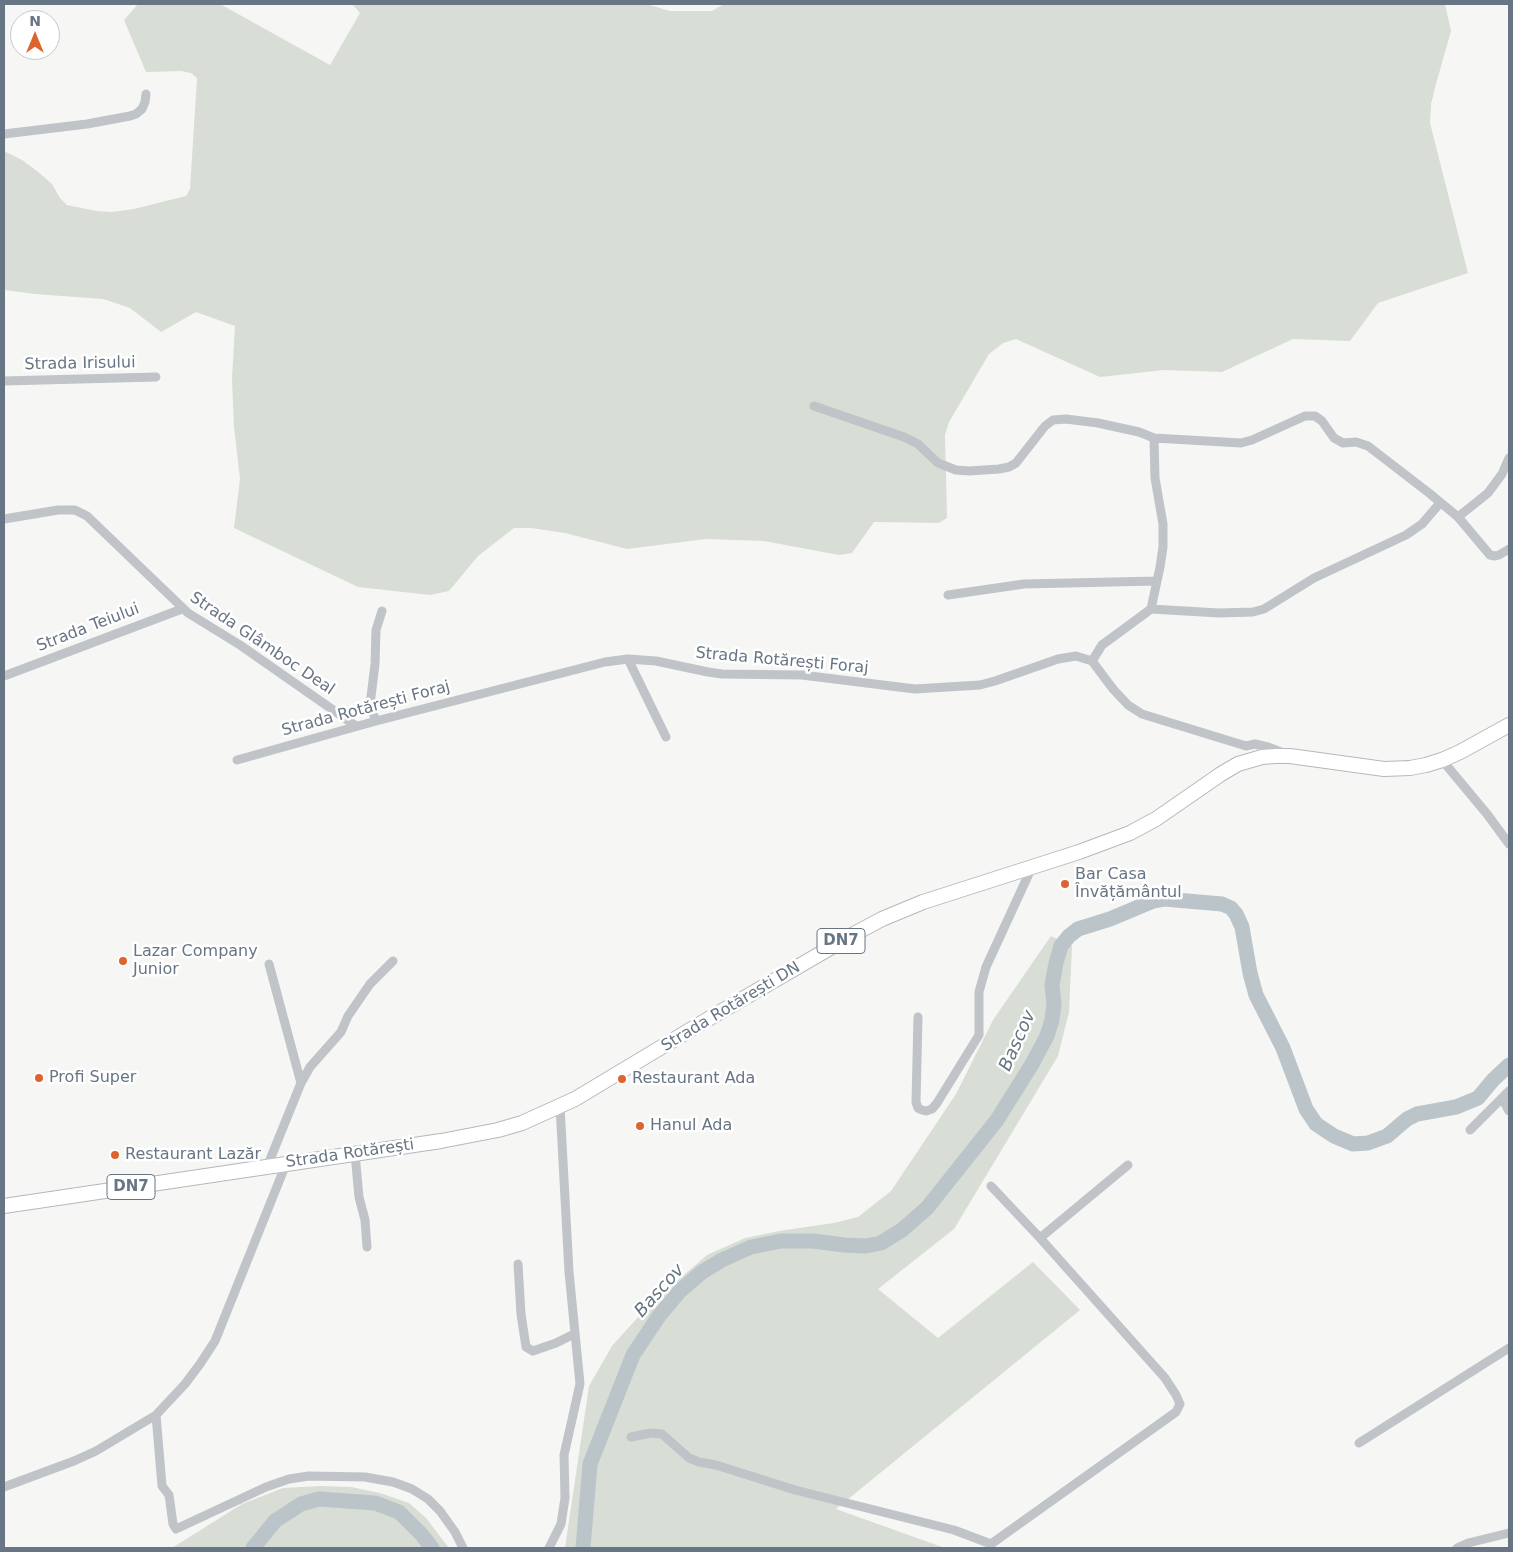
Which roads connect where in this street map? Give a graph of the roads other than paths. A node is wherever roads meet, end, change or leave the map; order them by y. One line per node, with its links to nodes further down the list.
1 (146, 94): 2 (street)
2 (4, 134)
3 (156, 377): 4 (street, Strada Irisului)
4 (4, 381)
5 (814, 406): 6 (street)
6 (1154, 438): 8 (street); 12 (street)
7 (1509, 458): 9 (street)
8 (1440, 503): 9 (street); 15 (street)
9 (1458, 517): 11 (street)
10 (4, 519): 14 (street, Strada Glâmboc Deal)
11 (1509, 549)
12 (1157, 581): 13 (street); 15 (street)
13 (948, 595)
14 (182, 608): 19 (street, Strada Teiului); 22 (street, Strada Glâmboc Deal)
15 (1151, 609): 18 (street)
16 (382, 611): 20 (street)
17 (628, 659): 18 (street, Strada Rotărești Foraj); 20 (street, Strada Rotărești Foraj); 23 (street)
18 (1092, 661): 24 (street)
19 (4, 676)
20 (376, 720): 22 (street, Strada Rotărești Foraj)
21 (1509, 725): 27 (highway, Strada Rotărești DN / DN7)
22 (356, 726): 26 (street, Strada Rotărești Foraj)
23 (666, 737)
24 (1246, 746): 25 (street); 28 (street)
25 (1290, 756): 27 (highway, Strada Rotărești DN / DN7); 28 (highway, Strada Rotărești DN / DN7)
26 (237, 760)
27 (1442, 760): 29 (street)
28 (1238, 764): 30 (highway, Strada Rotărești DN / DN7)
29 (1509, 844)
30 (1032, 867): 33 (street); 35 (highway, Strada Rotărești DN / DN7)
31 (393, 960): 34 (street)
32 (269, 964): 34 (street)
33 (918, 1017)
34 (302, 1083): 43 (street)
35 (599, 1086): 37 (highway, Strada Rotărești / DN7)
36 (1506, 1094): 38 (street); 39 (street)
37 (560, 1106): 40 (highway, Strada Rotărești / DN7); 49 (street)
38 (1509, 1111)
39 (1470, 1130)
40 (356, 1154): 41 (highway, Strada Rotărești / DN7); 47 (street)
41 (286, 1164): 43 (highway, Strada Rotărești / DN7); 51 (street)
42 (1128, 1165): 46 (street)
43 (267, 1166): 45 (highway, Strada Rotărești / DN7)
44 (991, 1186): 46 (street)
45 (4, 1206)
46 (1040, 1238): 56 (street)
47 (367, 1247)
48 (518, 1264): 49 (street)
49 (574, 1334): 58 (street)
50 (1509, 1348): 53 (street)
51 (156, 1415): 54 (street); 57 (street)
52 (630, 1437): 56 (street)
53 (1359, 1443)
54 (7, 1484)
55 (1509, 1534): 59 (street)
56 (993, 1546)
57 (463, 1548)
58 (549, 1548)
59 (1457, 1548)

